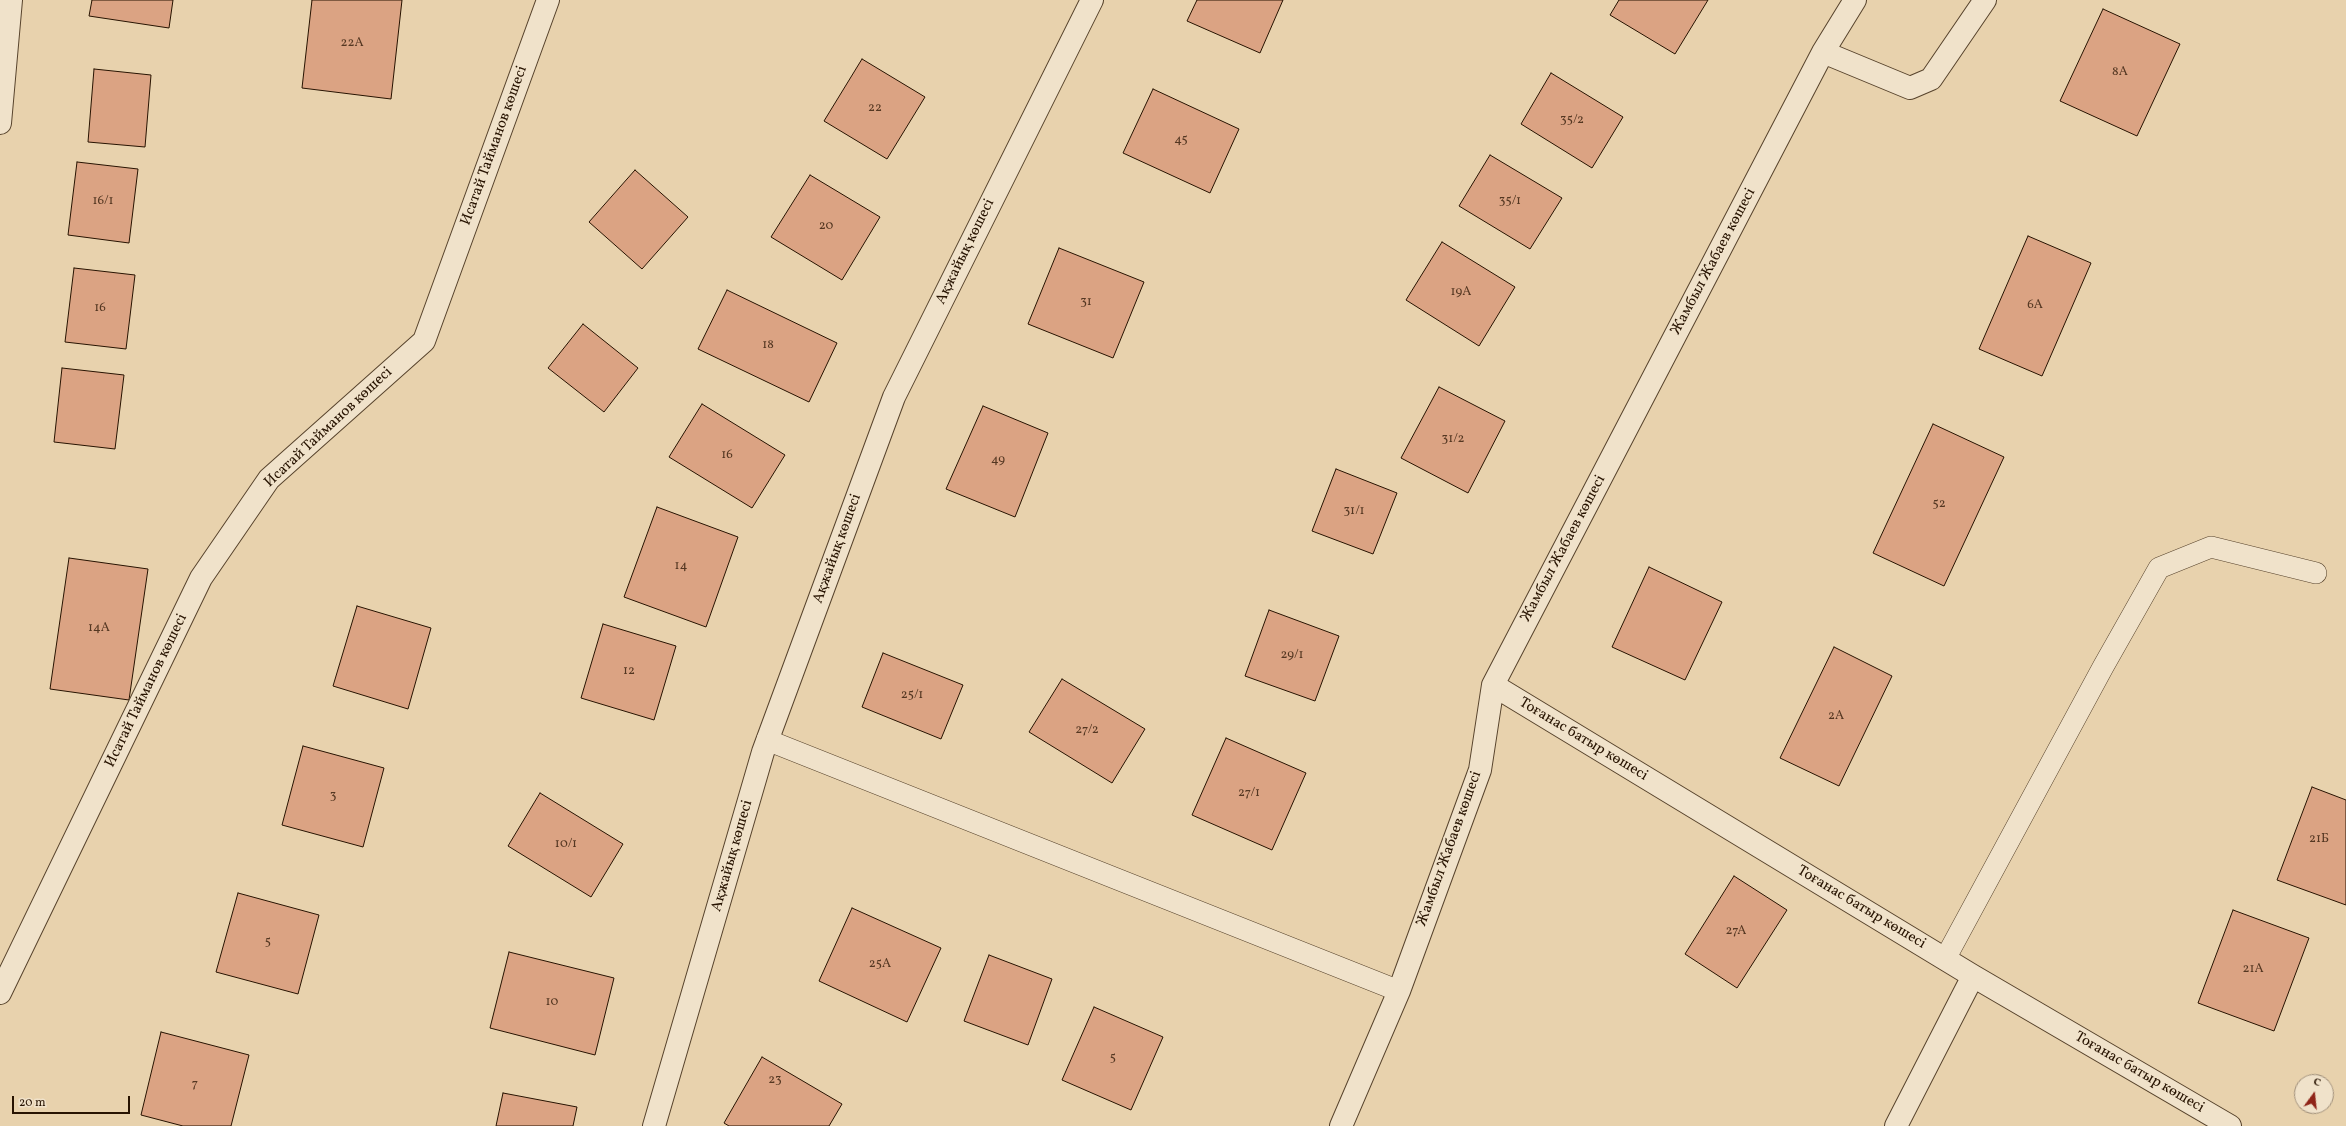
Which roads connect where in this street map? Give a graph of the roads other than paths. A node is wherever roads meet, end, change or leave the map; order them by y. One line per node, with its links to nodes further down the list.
1 (11, 0): 7 (street)
2 (548, 0): 14 (street, Исатай Тайманов көшесі)
3 (1092, 0): 10 (street, Ақжайық көшесі)
4 (1855, 0): 6 (street, Жамбыл Жабаев көшесі)
5 (1985, 0): 6 (street)
6 (1823, 52): 9 (street, Жамбыл Жабаев көшесі)
7 (0, 123)
8 (2316, 574): 11 (lane)
9 (1493, 685): 11 (street, Тоғанас батыр көшесі); 13 (street, Жамбыл Жабаев көшесі)
10 (767, 740): 13 (lane); 15 (street, Ақжайық көшесі)
11 (1945, 959): 12 (street, Тоғанас батыр көшесі)
12 (1973, 976): 17 (street); 18 (street, Тоғанас батыр көшесі)
13 (1399, 991): 16 (street, Жамбыл Жабаев көшесі)
14 (0, 992)
15 (654, 1126)
16 (1341, 1126)
17 (1896, 1126)
18 (2230, 1126)

